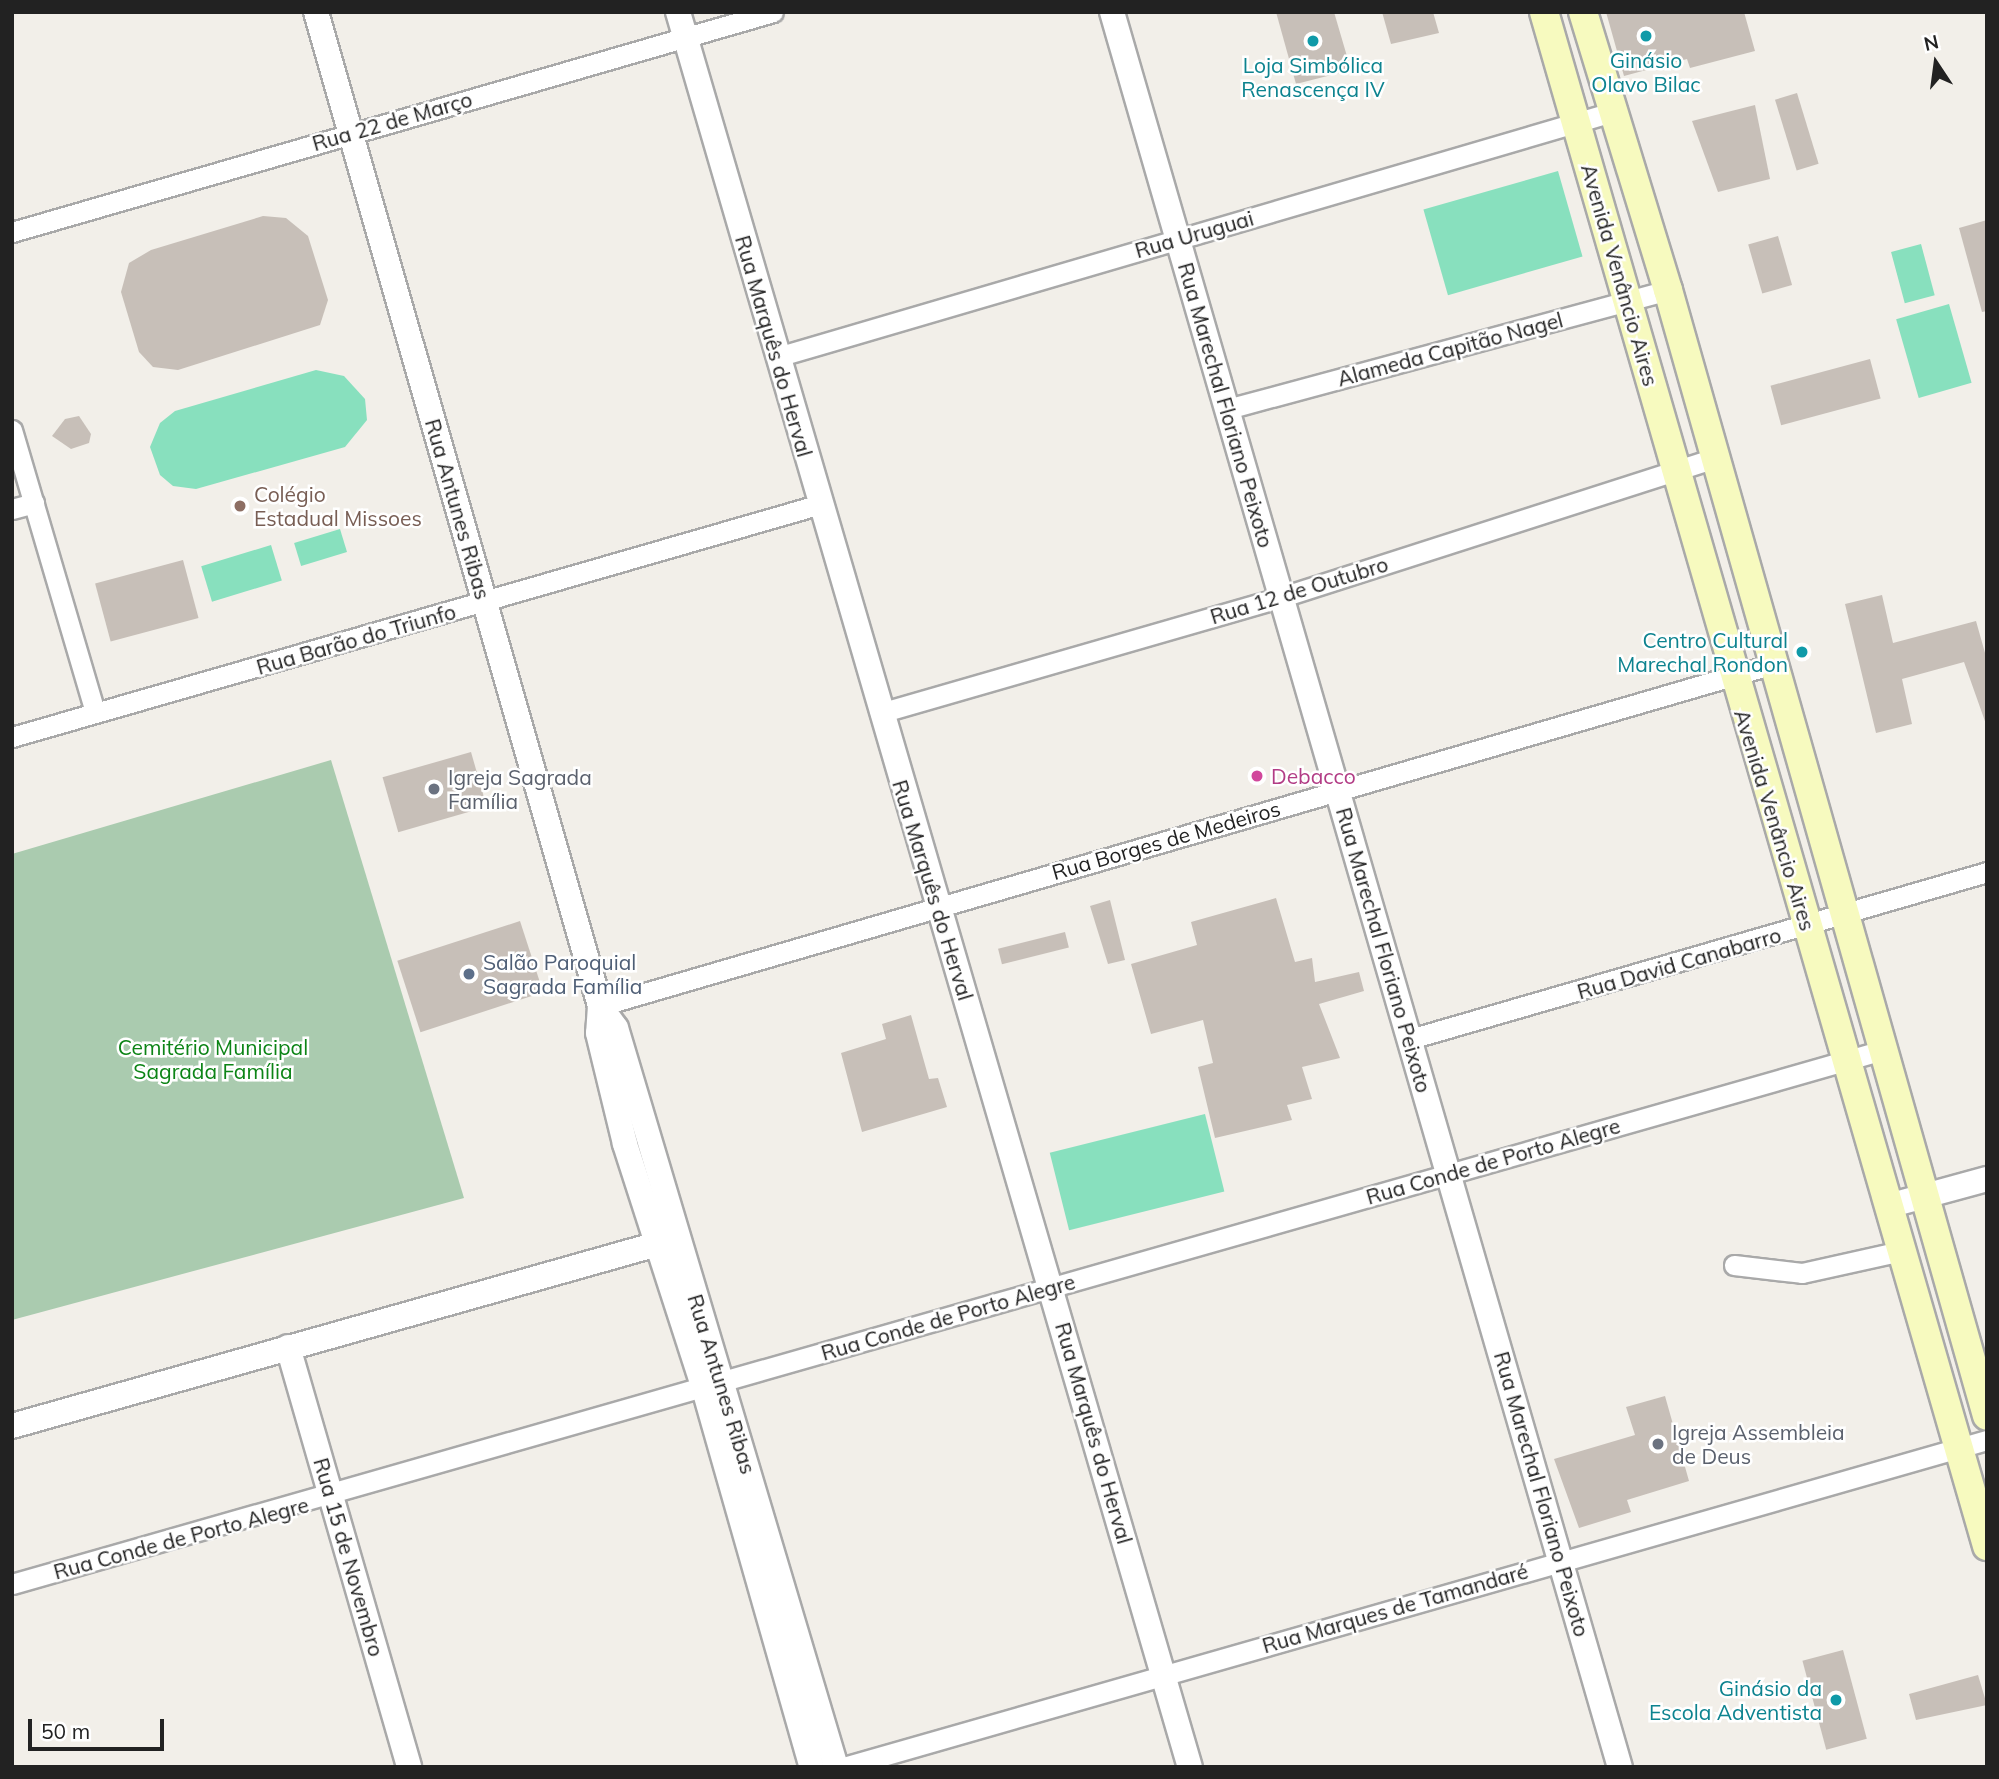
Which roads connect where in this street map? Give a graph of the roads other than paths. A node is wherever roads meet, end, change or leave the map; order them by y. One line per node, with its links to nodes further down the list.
1 (316, 12): 10 (street, Rua Antunes Ribas)
2 (678, 12): 7 (street, Rua Marquês do Herval)
3 (773, 12): 7 (street, Rua 22 de Março)
4 (1112, 12): 12 (street, Rua Marechal Floriano Peixoto)
5 (1545, 12): 9 (main road, Avenida Venâncio Aires)
6 (1583, 12): 8 (main road, Avenida Venâncio Aires)
7 (685, 38): 10 (street, Rua 22 de Março); 15 (street, Rua Marquês do Herval)
8 (1612, 112): 9 (street, Rua Uruguai); 13 (main road, Avenida Venâncio Aires)
9 (1576, 122): 12 (street, Rua Uruguai); 14 (main road, Avenida Venâncio Aires)
10 (351, 132): 11 (street, Rua 22 de Março); 24 (street, Rua Antunes Ribas)
11 (12, 232)
12 (1177, 239): 15 (street, Rua Uruguai); 16 (street, Rua Marechal Floriano Peixoto)
13 (1668, 290): 14 (street, Alameda Capitão Nagel); 18 (main road, Avenida Venâncio Aires)
14 (1629, 300): 16 (street, Alameda Capitão Nagel); 19 (main road, Avenida Venâncio Aires)
15 (777, 357): 21 (street, Rua Marquês do Herval)
16 (1231, 408): 23 (street, Rua Marechal Floriano Peixoto)
17 (12, 429): 20 (street)
18 (1714, 458): 19 (street, Rua 12 de Outubro); 25 (main road, Avenida Venâncio Aires)
19 (1674, 470): 23 (street, Rua 12 de Outubro); 26 (main road, Avenida Venâncio Aires)
20 (34, 503): 22 (street); 27 (street)
21 (821, 504): 24 (street, Rua Barão do Triunfo); 28 (street, Rua Marquês do Herval)
22 (12, 509)
23 (1279, 598): 28 (street, Rua 12 de Outubro); 30 (street, Rua Marechal Floriano Peixoto)
24 (484, 603): 27 (street, Rua Barão do Triunfo); 37 (street, Rua Antunes Ribas)
25 (1773, 664): 26 (street, Rua Borges de Medeiros); 31 (main road, Avenida Venâncio Aires)
26 (1731, 676): 30 (street, Rua Borges de Medeiros); 32 (main road, Avenida Venâncio Aires)
27 (95, 712): 29 (street, Rua Barão do Triunfo)
28 (880, 713): 34 (street, Rua Marquês do Herval)
29 (12, 737)
30 (1338, 790): 34 (street, Rua Borges de Medeiros); 38 (street, Rua Marechal Floriano Peixoto)
31 (1816, 814): 32 (main road); 35 (main road, Avenida Venâncio Aires)
32 (1776, 826): 36 (main road, Avenida Venâncio Aires)
33 (1987, 872): 35 (street, Rua David Canabarro)
34 (939, 906): 37 (street, Rua Borges de Medeiros); 48 (street, Rua Marquês do Herval)
35 (1844, 915): 36 (street, Rua David Canabarro); 39 (main road, Avenida Venâncio Aires)
36 (1808, 927): 38 (street, Rua David Canabarro); 40 (main road, Avenida Venâncio Aires)
37 (600, 1006): 45 (street, Rua Antunes Ribas)
38 (1410, 1039): 41 (street, Rua Marechal Floriano Peixoto)
39 (1883, 1050): 40 (street, Rua Conde de Porto Alegre); 43 (main road, Avenida Venâncio Aires)
40 (1845, 1061): 41 (street, Rua Conde de Porto Alegre); 44 (main road, Avenida Venâncio Aires)
41 (1449, 1173): 48 (street, Rua Conde de Porto Alegre); 58 (street, Rua Marechal Floriano Peixoto)
42 (1987, 1179): 43 (street)
43 (1924, 1196): 44 (street); 51 (main road, Avenida Venâncio Aires)
44 (1888, 1206): 46 (main road, Avenida Venâncio Aires)
45 (665, 1242): 49 (street); 50 (street, Rua Antunes Ribas)
46 (1901, 1251): 47 (street); 54 (main road, Avenida Venâncio Aires)
47 (1734, 1265)
48 (1051, 1286): 50 (street, Rua Conde de Porto Alegre); 60 (street, Rua Marquês do Herval)
49 (288, 1347): 52 (street); 55 (street, Rua 15 de Novembro)
50 (713, 1386): 55 (street, Rua Conde de Porto Alegre); 56 (street, Rua Antunes Ribas)
51 (1987, 1416)
52 (12, 1426)
53 (1987, 1440): 54 (street, Rua Marques de Tamandaré)
54 (1959, 1448): 57 (main road, Avenida Venâncio Aires); 58 (street, Rua Marques de Tamandaré)
55 (332, 1496): 59 (street, Rua Conde de Porto Alegre); 61 (street, Rua 15 de Novembro)
56 (758, 1538): 62 (street, Rua Antunes Ribas); 63 (street, Rua Antunes Ribas)
57 (1987, 1546)
58 (1561, 1559): 60 (street, Rua Marques de Tamandaré); 66 (street, Rua Marechal Floriano Peixoto)
59 (12, 1584)
60 (1165, 1676): 64 (street, Rua Marques de Tamandaré); 65 (street, Rua Marquês do Herval)
61 (409, 1767)
62 (812, 1767)
63 (836, 1767)
64 (844, 1767)
65 (1190, 1767)
66 (1620, 1767)

